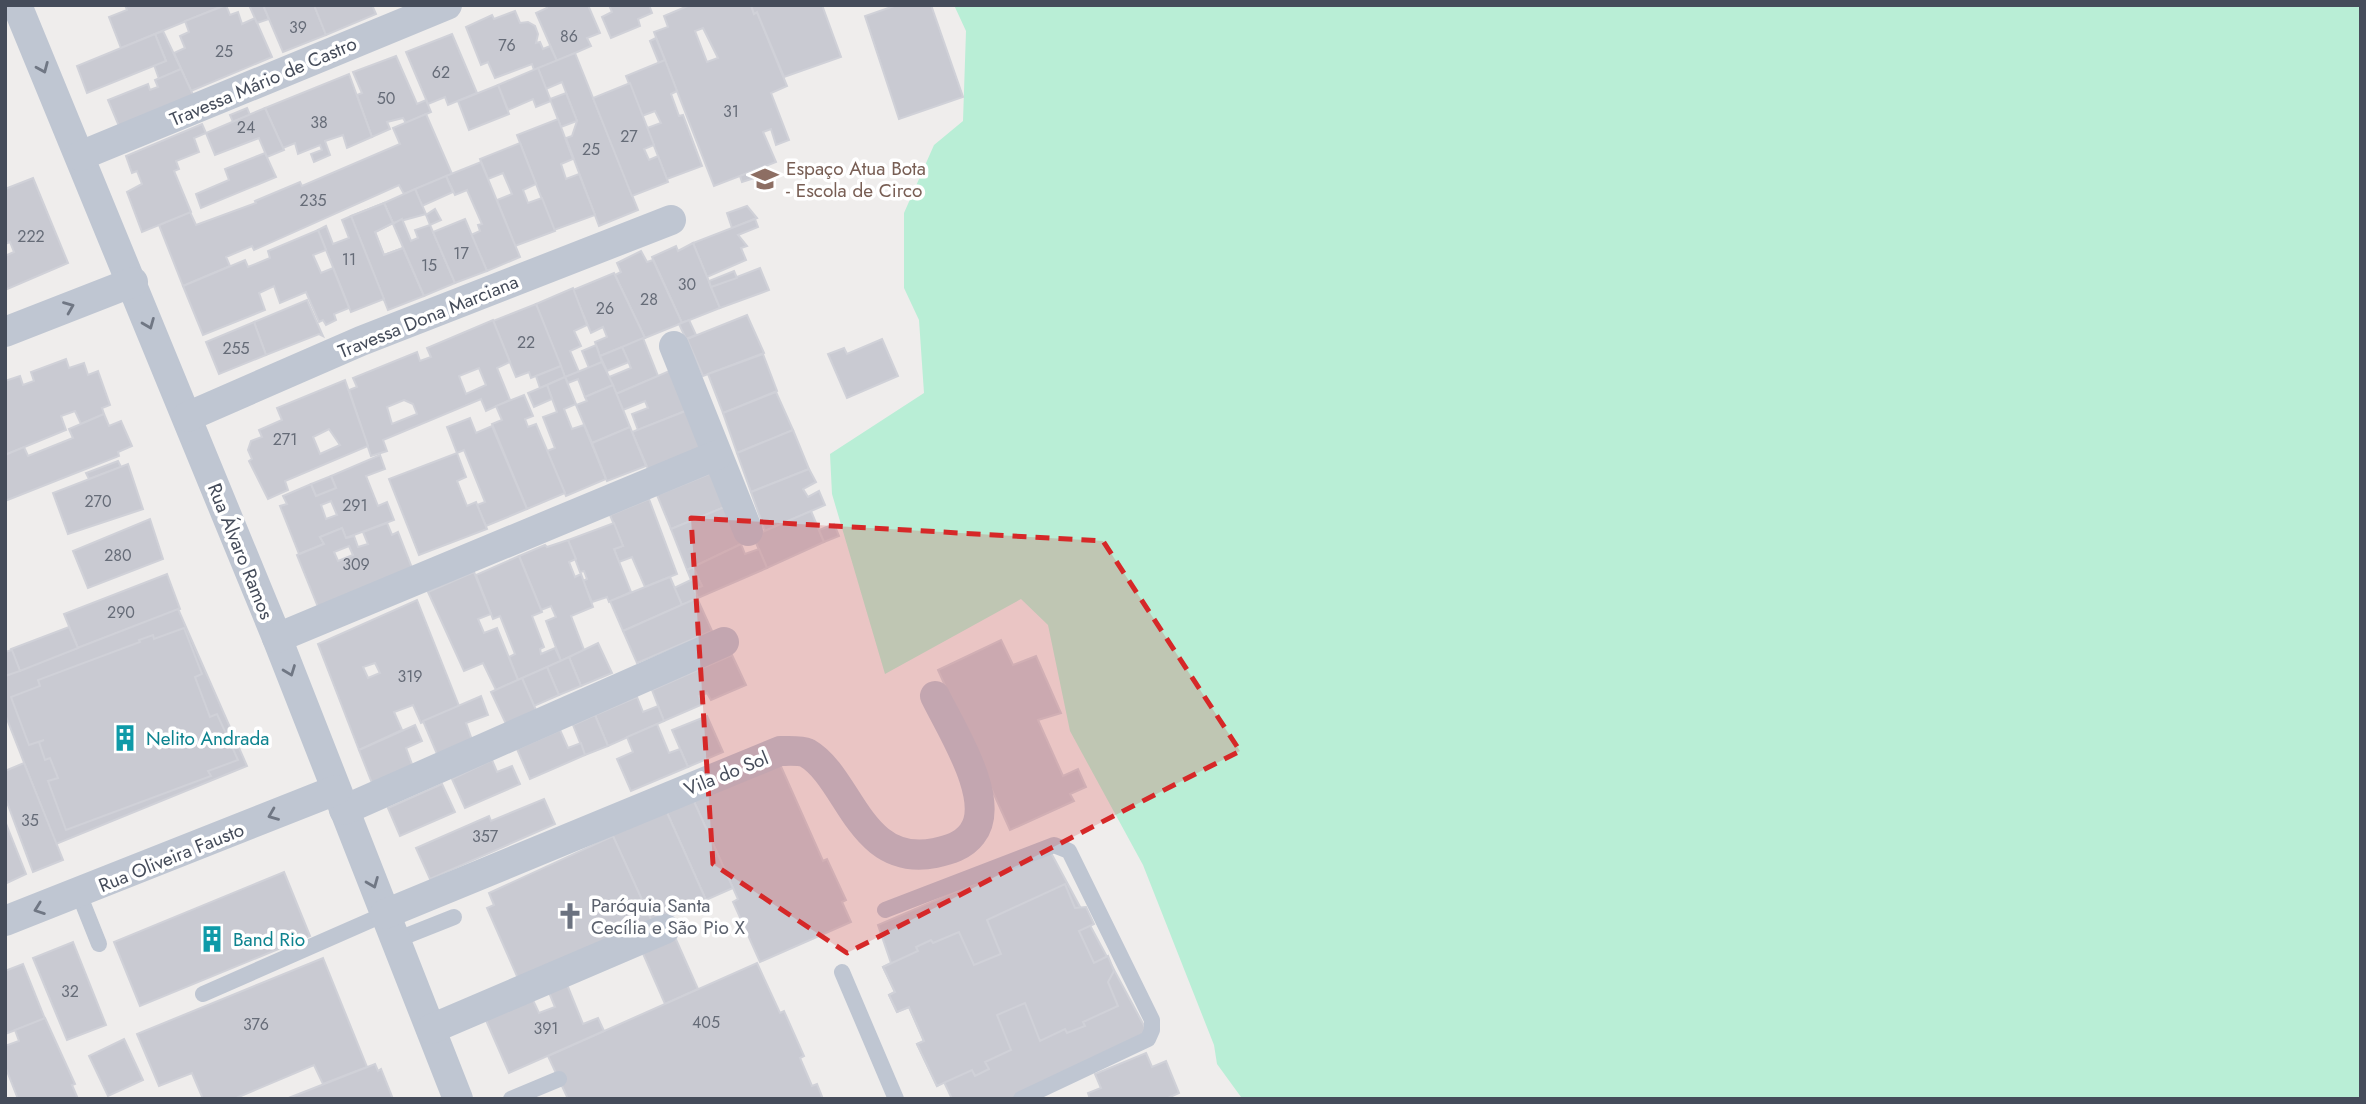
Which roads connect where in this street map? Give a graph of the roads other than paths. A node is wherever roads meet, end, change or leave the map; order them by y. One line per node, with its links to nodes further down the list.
1 (17, 5): 3 (street, Rua Álvaro Ramos, one-way to 3)
2 (447, 5): 3 (street, Travessa Mário de Castro)
3 (80, 156): 5 (street, Rua Álvaro Ramos)
4 (671, 220): 8 (street, Travessa Dona Marciana)
5 (133, 282): 6 (street, one-way to 5); 8 (street, Rua Álvaro Ramos, one-way to 8)
6 (5, 332)
7 (674, 346): 9 (street)
8 (187, 417): 11 (street, Rua Álvaro Ramos)
9 (718, 455): 10 (street); 11 (street)
10 (748, 531)
11 (276, 638): 14 (street, Rua Álvaro Ramos, one-way to 14)
12 (724, 642): 14 (street, Rua Oliveira Fausto)
13 (935, 696): 19 (street, Vila do Sol)
14 (340, 800): 15 (street, Rua Oliveira Fausto, one-way to 15); 19 (street, Rua Álvaro Ramos, one-way to 19)
15 (79, 894): 18 (street, Rua Oliveira Fausto, one-way to 18); 21 (lane)
16 (885, 910): 29 (lane)
17 (454, 917): 19 (lane)
18 (5, 921)
19 (391, 927): 23 (lane); 24 (street, Rua Álvaro Ramos)
20 (665, 929): 24 (street)
21 (99, 944)
22 (842, 972): 28 (lane)
23 (203, 994)
24 (431, 1029): 26 (street, Rua Álvaro Ramos)
25 (559, 1079): 27 (lane)
26 (458, 1099)
27 (511, 1099)
28 (897, 1099)
29 (1021, 1099)

